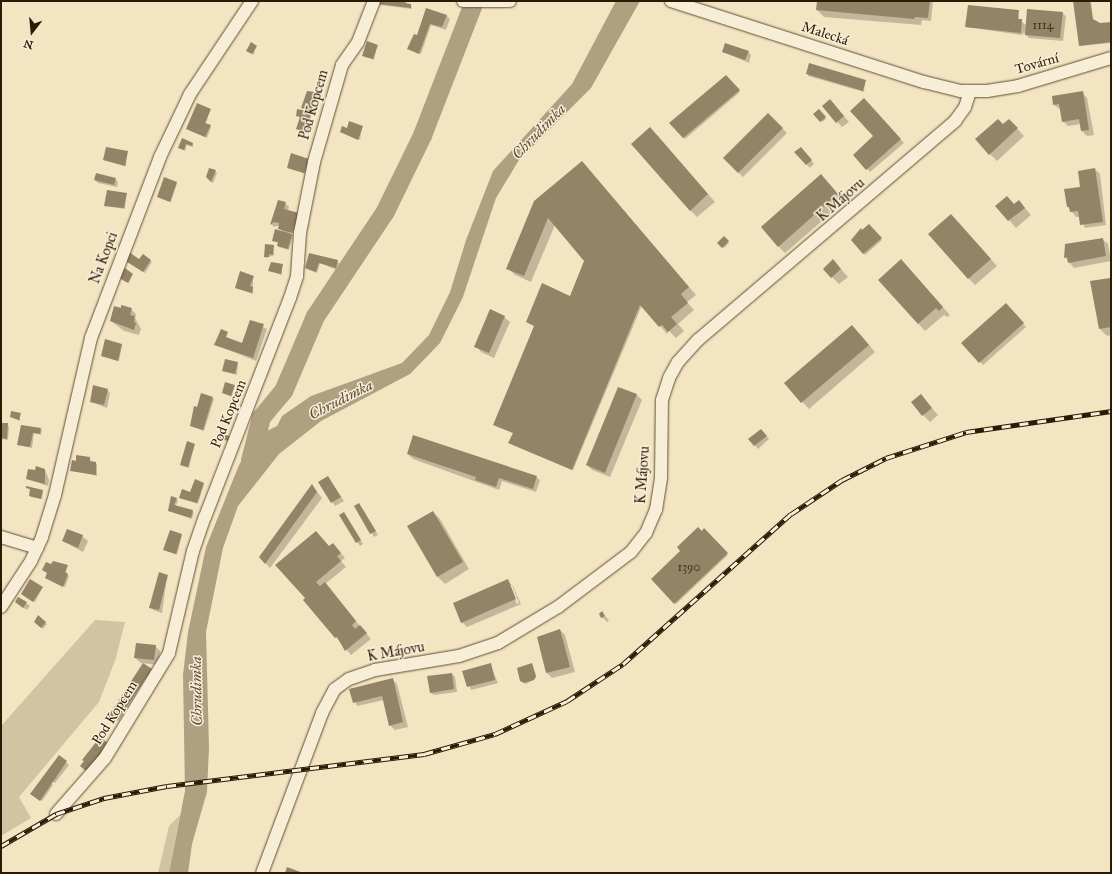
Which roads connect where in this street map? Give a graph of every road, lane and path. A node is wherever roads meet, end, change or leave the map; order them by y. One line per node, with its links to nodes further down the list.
1 (252, 1): 9 (street, Na Kopci)
2 (374, 1): 11 (street, Pod Kopcem)
3 (466, 1): 4 (street)
4 (510, 1)
5 (671, 1): 7 (street, Malecká)
6 (1111, 58): 7 (street, Tovární)
7 (970, 92): 12 (street, K Májovu)
8 (1, 537): 9 (street)
9 (37, 548): 10 (street, Na Kopci)
10 (1, 607)
11 (56, 814)
12 (262, 873)

